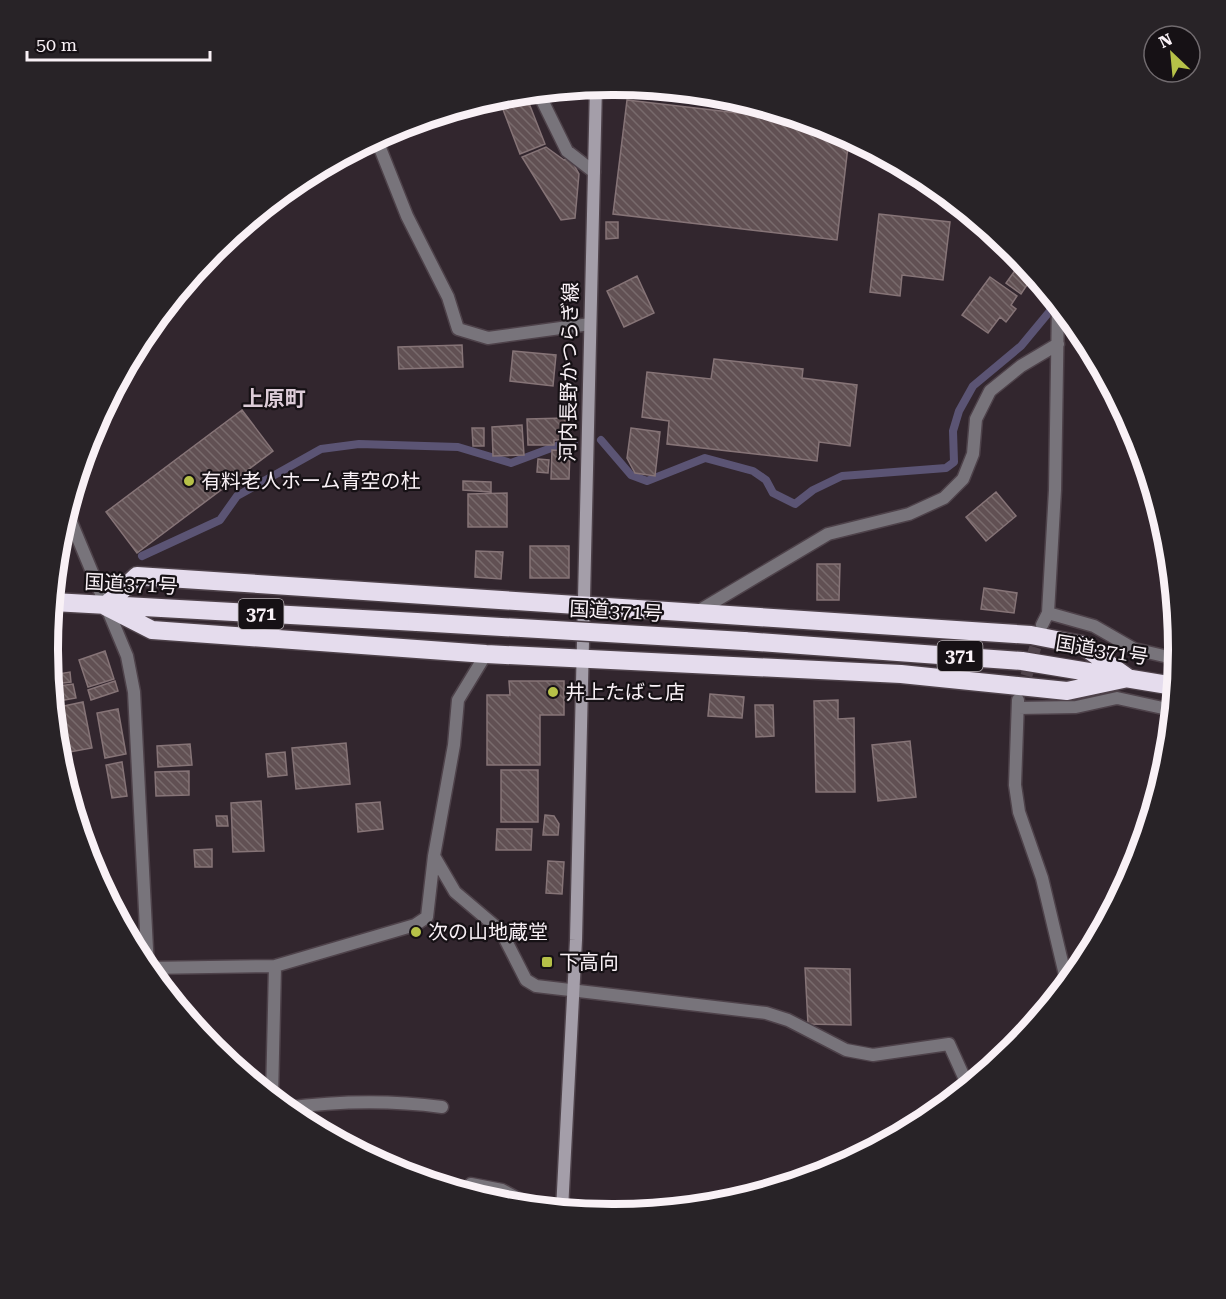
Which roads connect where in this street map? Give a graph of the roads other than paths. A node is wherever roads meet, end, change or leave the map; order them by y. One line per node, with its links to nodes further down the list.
1 (596, 95): 4 (main road, 河内長野かつらぎ線)
2 (542, 100): 4 (street)
3 (379, 147): 6 (street)
4 (594, 172): 6 (main road, 河内長野かつらぎ線)
5 (1058, 319): 7 (street)
6 (590, 324): 10 (main road, 河内長野かつらぎ線)
7 (1058, 344): 12 (street); 13 (street)
8 (73, 526): 11 (street)
9 (61, 603): 11 (highway, 国道371号 / 371)
10 (583, 605): 11 (highway); 12 (highway); 17 (main road, 河内長野かつらぎ線)
11 (105, 606): 15 (highway); 18 (highway, 国道371号 / 371, bridge); 22 (street)
12 (697, 612): 18 (highway)
13 (1048, 613): 14 (street); 16 (street)
14 (1042, 625)
15 (486, 654): 17 (highway); 21 (street)
16 (1168, 657)
17 (582, 659): 18 (highway); 26 (main road, 河内長野かつらぎ線)
18 (1128, 678): 19 (highway, 国道371号 / 371)
19 (1166, 685)
20 (1164, 708): 25 (street)
21 (434, 856): 23 (street); 26 (street)
22 (147, 950)
23 (275, 966): 24 (street); 28 (street)
24 (160, 969)
25 (1064, 972)
26 (573, 992): 27 (street); 33 (main road, 河内長野かつらぎ線)
27 (964, 1078)
28 (272, 1087)
29 (299, 1106): 30 (street)
30 (442, 1107)
31 (470, 1185): 32 (street)
32 (509, 1194)
33 (562, 1201)

